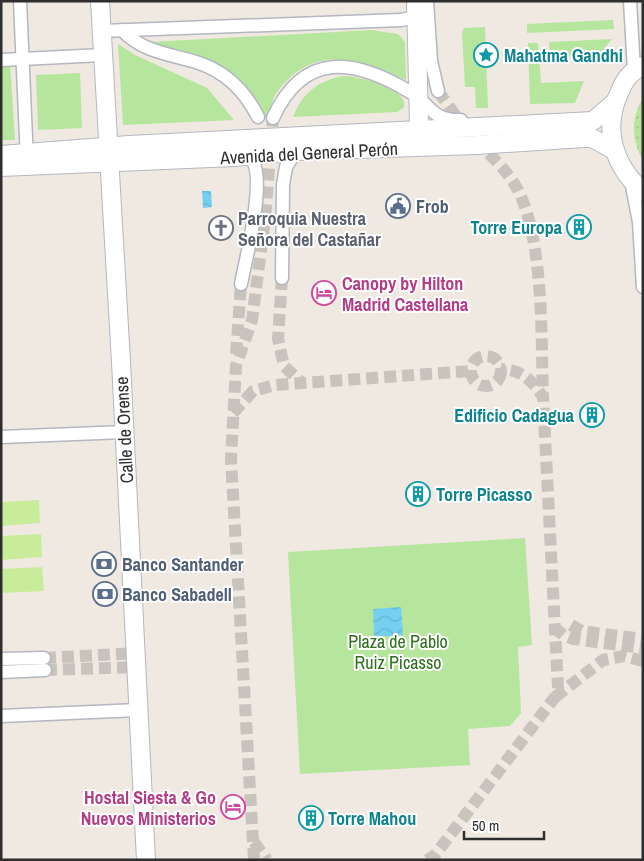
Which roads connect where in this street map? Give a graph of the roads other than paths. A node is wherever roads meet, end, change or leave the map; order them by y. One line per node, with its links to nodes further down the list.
1 (20, 1): 9 (street)
2 (100, 1): 7 (main road, Calle de Orense)
3 (427, 1): 12 (street)
4 (630, 1): 11 (street)
5 (416, 9): 6 (street); 13 (main road)
6 (122, 30): 7 (street); 15 (street)
7 (102, 31): 8 (main road, Calle de Orense)
8 (103, 55): 9 (street); 23 (main road, Calle de Orense)
9 (23, 59): 10 (street); 25 (street)
10 (1, 60)
11 (638, 68): 14 (main road)
12 (438, 90)
13 (419, 98): 16 (street, Avenida del General Perón); 17 (street, Avenida del General Perón); 18 (main road)
14 (615, 102): 17 (main road, Avenida del General Perón); 20 (main road)
15 (258, 118)
16 (273, 118)
17 (503, 125): 18 (main road, Avenida del General Perón)
18 (419, 131): 19 (main road); 23 (main road, Avenida del General Perón)
19 (364, 150): 20 (main road, Avenida del General Perón); 21 (main road, Avenida del General Perón)
20 (614, 150): 27 (main road)
21 (296, 151): 24 (main road, Avenida del General Perón); 28 (street)
22 (1, 155): 25 (main road, Avenida del General Perón)
23 (109, 155): 24 (main road, Avenida del General Perón); 25 (main road, Avenida del General Perón); 31 (main road, Calle de Orense)
24 (248, 156): 29 (street)
25 (27, 160): 26 (main road, Avenida del General Perón)
26 (1, 167)
27 (637, 187): 30 (street)
28 (282, 278)
29 (241, 284)
30 (643, 287)
31 (124, 432): 32 (street); 35 (main road, Calle de Orense)
32 (1, 437)
33 (1, 660): 34 (street)
34 (1, 672)
35 (138, 710): 36 (street); 37 (main road, Calle de Orense)
36 (1, 716)
37 (146, 860)

